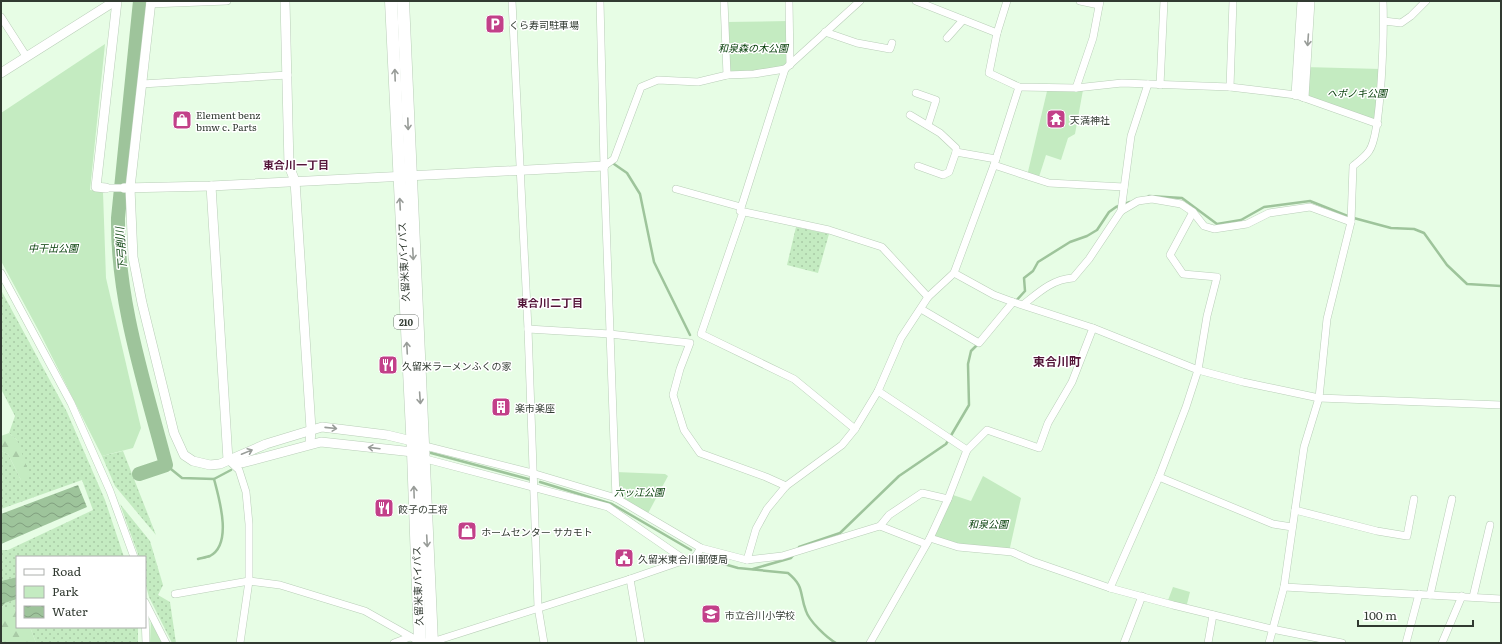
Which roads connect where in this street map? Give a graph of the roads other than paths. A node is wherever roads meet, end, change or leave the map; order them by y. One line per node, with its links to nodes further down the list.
1 (116, 1): 29 (street); 54 (street)
2 (227, 1): 20 (street)
3 (285, 1): 33 (street)
4 (391, 1): 50 (highway, 久留米東バイパス / 210, one-way to 4)
5 (402, 1): 50 (highway, 久留米東バイパス / 210, one-way to 50)
6 (512, 1): 49 (street)
7 (600, 1): 47 (street)
8 (724, 1): 32 (street)
9 (789, 1): 30 (street)
10 (860, 1): 25 (street)
11 (916, 1): 23 (street)
12 (1007, 1): 26 (street)
13 (1080, 1): 21 (street)
14 (1164, 1): 36 (street)
15 (1233, 1): 38 (street)
16 (1302, 1): 41 (street)
17 (1310, 1): 41 (street, one-way to 41)
18 (1383, 1): 24 (street)
19 (1426, 1): 24 (street)
20 (151, 3): 34 (street)
21 (1100, 3): 39 (street)
22 (1, 16): 29 (street)
23 (964, 20): 26 (street); 27 (street)
24 (1384, 21): 43 (street)
25 (824, 32): 28 (street); 30 (street)
26 (997, 33): 37 (street)
27 (947, 38)
28 (892, 43)
29 (26, 56): 31 (street)
30 (788, 67): 32 (street); 57 (street)
31 (1, 73)
32 (726, 75): 47 (street)
33 (288, 76): 34 (street); 51 (street)
34 (142, 84): 55 (street)
35 (1148, 84): 36 (street); 39 (street); 53 (street)
36 (1160, 85): 38 (street)
37 (1019, 87): 39 (street); 46 (street)
38 (1230, 87): 41 (street)
39 (1076, 88)
40 (916, 93): 44 (street)
41 (1300, 96): 43 (street)
42 (910, 115): 44 (street)
43 (1378, 124): 60 (street)
44 (928, 125): 45 (street)
45 (956, 152): 46 (street); 48 (street)
46 (995, 162): 53 (street); 62 (street)
47 (604, 166): 49 (street); 69 (street)
48 (918, 166)
49 (520, 171): 50 (street); 68 (street)
50 (404, 175): 51 (street); 79 (highway, 久留米東バイパス / 210)
51 (295, 181): 52 (street); 76 (street)
52 (211, 186): 55 (street); 82 (street)
53 (1124, 187): 58 (street)
54 (106, 188): 55 (street)
55 (127, 188): 82 (street)
56 (676, 189): 57 (street)
57 (742, 210): 63 (street); 70 (street)
58 (1121, 211): 59 (street); 65 (street)
59 (1193, 212): 60 (street); 72 (street)
60 (1351, 222): 74 (street)
61 (1, 273): 97 (street)
62 (954, 273): 63 (street); 64 (street)
63 (928, 297): 66 (street)
64 (1013, 302): 65 (street); 66 (street)
65 (1024, 304): 67 (street)
66 (921, 309): 73 (street)
67 (1093, 328): 72 (street); 80 (street)
68 (528, 329): 69 (street); 83 (street)
69 (610, 334): 71 (street); 87 (street)
70 (701, 334): 71 (street); 77 (street)
71 (690, 343): 86 (street)
72 (1198, 370): 74 (street); 84 (street)
73 (878, 391): 77 (street); 80 (street)
74 (1319, 398): 75 (street); 91 (street)
75 (1501, 405)
76 (310, 429): 78 (street); 79 (street, one-way to 79); 82 (street, one-way to 76)
77 (855, 429): 86 (street)
78 (309, 444): 79 (street, one-way to 78); 82 (street)
79 (416, 446): 81 (highway, 久留米東バイパス / 210); 83 (street); 116 (highway, 久留米東バイパス / 210, one-way to 79)
80 (967, 450): 88 (street)
81 (424, 459): 85 (street); 116 (highway, 久留米東バイパス / 210, one-way to 116)
82 (228, 460): 101 (street)
83 (532, 473): 85 (street); 87 (street)
84 (1159, 477): 94 (street); 103 (street)
85 (534, 486): 98 (street); 112 (street)
86 (786, 486): 99 (street)
87 (616, 498): 96 (street)
88 (948, 499): 93 (street); 95 (street)
89 (1414, 499): 91 (street)
90 (1452, 499): 106 (street)
91 (1295, 510): 94 (street)
92 (1490, 525): 109 (street)
93 (880, 526): 95 (street); 99 (street)
94 (1292, 527): 102 (street)
95 (928, 541): 103 (street); 123 (street)
96 (701, 548): 98 (street); 99 (street)
97 (134, 556)
98 (685, 560): 100 (street)
99 (747, 560)
100 (630, 579): 112 (street); 122 (street)
101 (249, 581): 104 (street); 116 (street); 119 (street)
102 (1284, 587): 105 (street); 115 (street)
103 (1110, 588): 107 (street)
104 (175, 594)
105 (1419, 594): 106 (street); 128 (street)
106 (1430, 595): 108 (street)
107 (1142, 596): 113 (street); 124 (street)
108 (1462, 596): 109 (street); 129 (street)
109 (1473, 597): 110 (street)
110 (1501, 598)
111 (146, 604): 118 (street)
112 (538, 607): 116 (street); 121 (street)
113 (1213, 615): 115 (street); 125 (street)
114 (145, 628): 117 (street)
115 (1272, 629): 126 (street); 127 (street)
116 (422, 641): 120 (street)
117 (146, 643)
118 (166, 643)
119 (240, 643)
120 (394, 643)
121 (544, 643)
122 (641, 643)
123 (872, 643)
124 (1124, 643)
125 (1208, 643)
126 (1269, 643)
127 (1342, 643)
128 (1406, 643)
129 (1442, 643)

